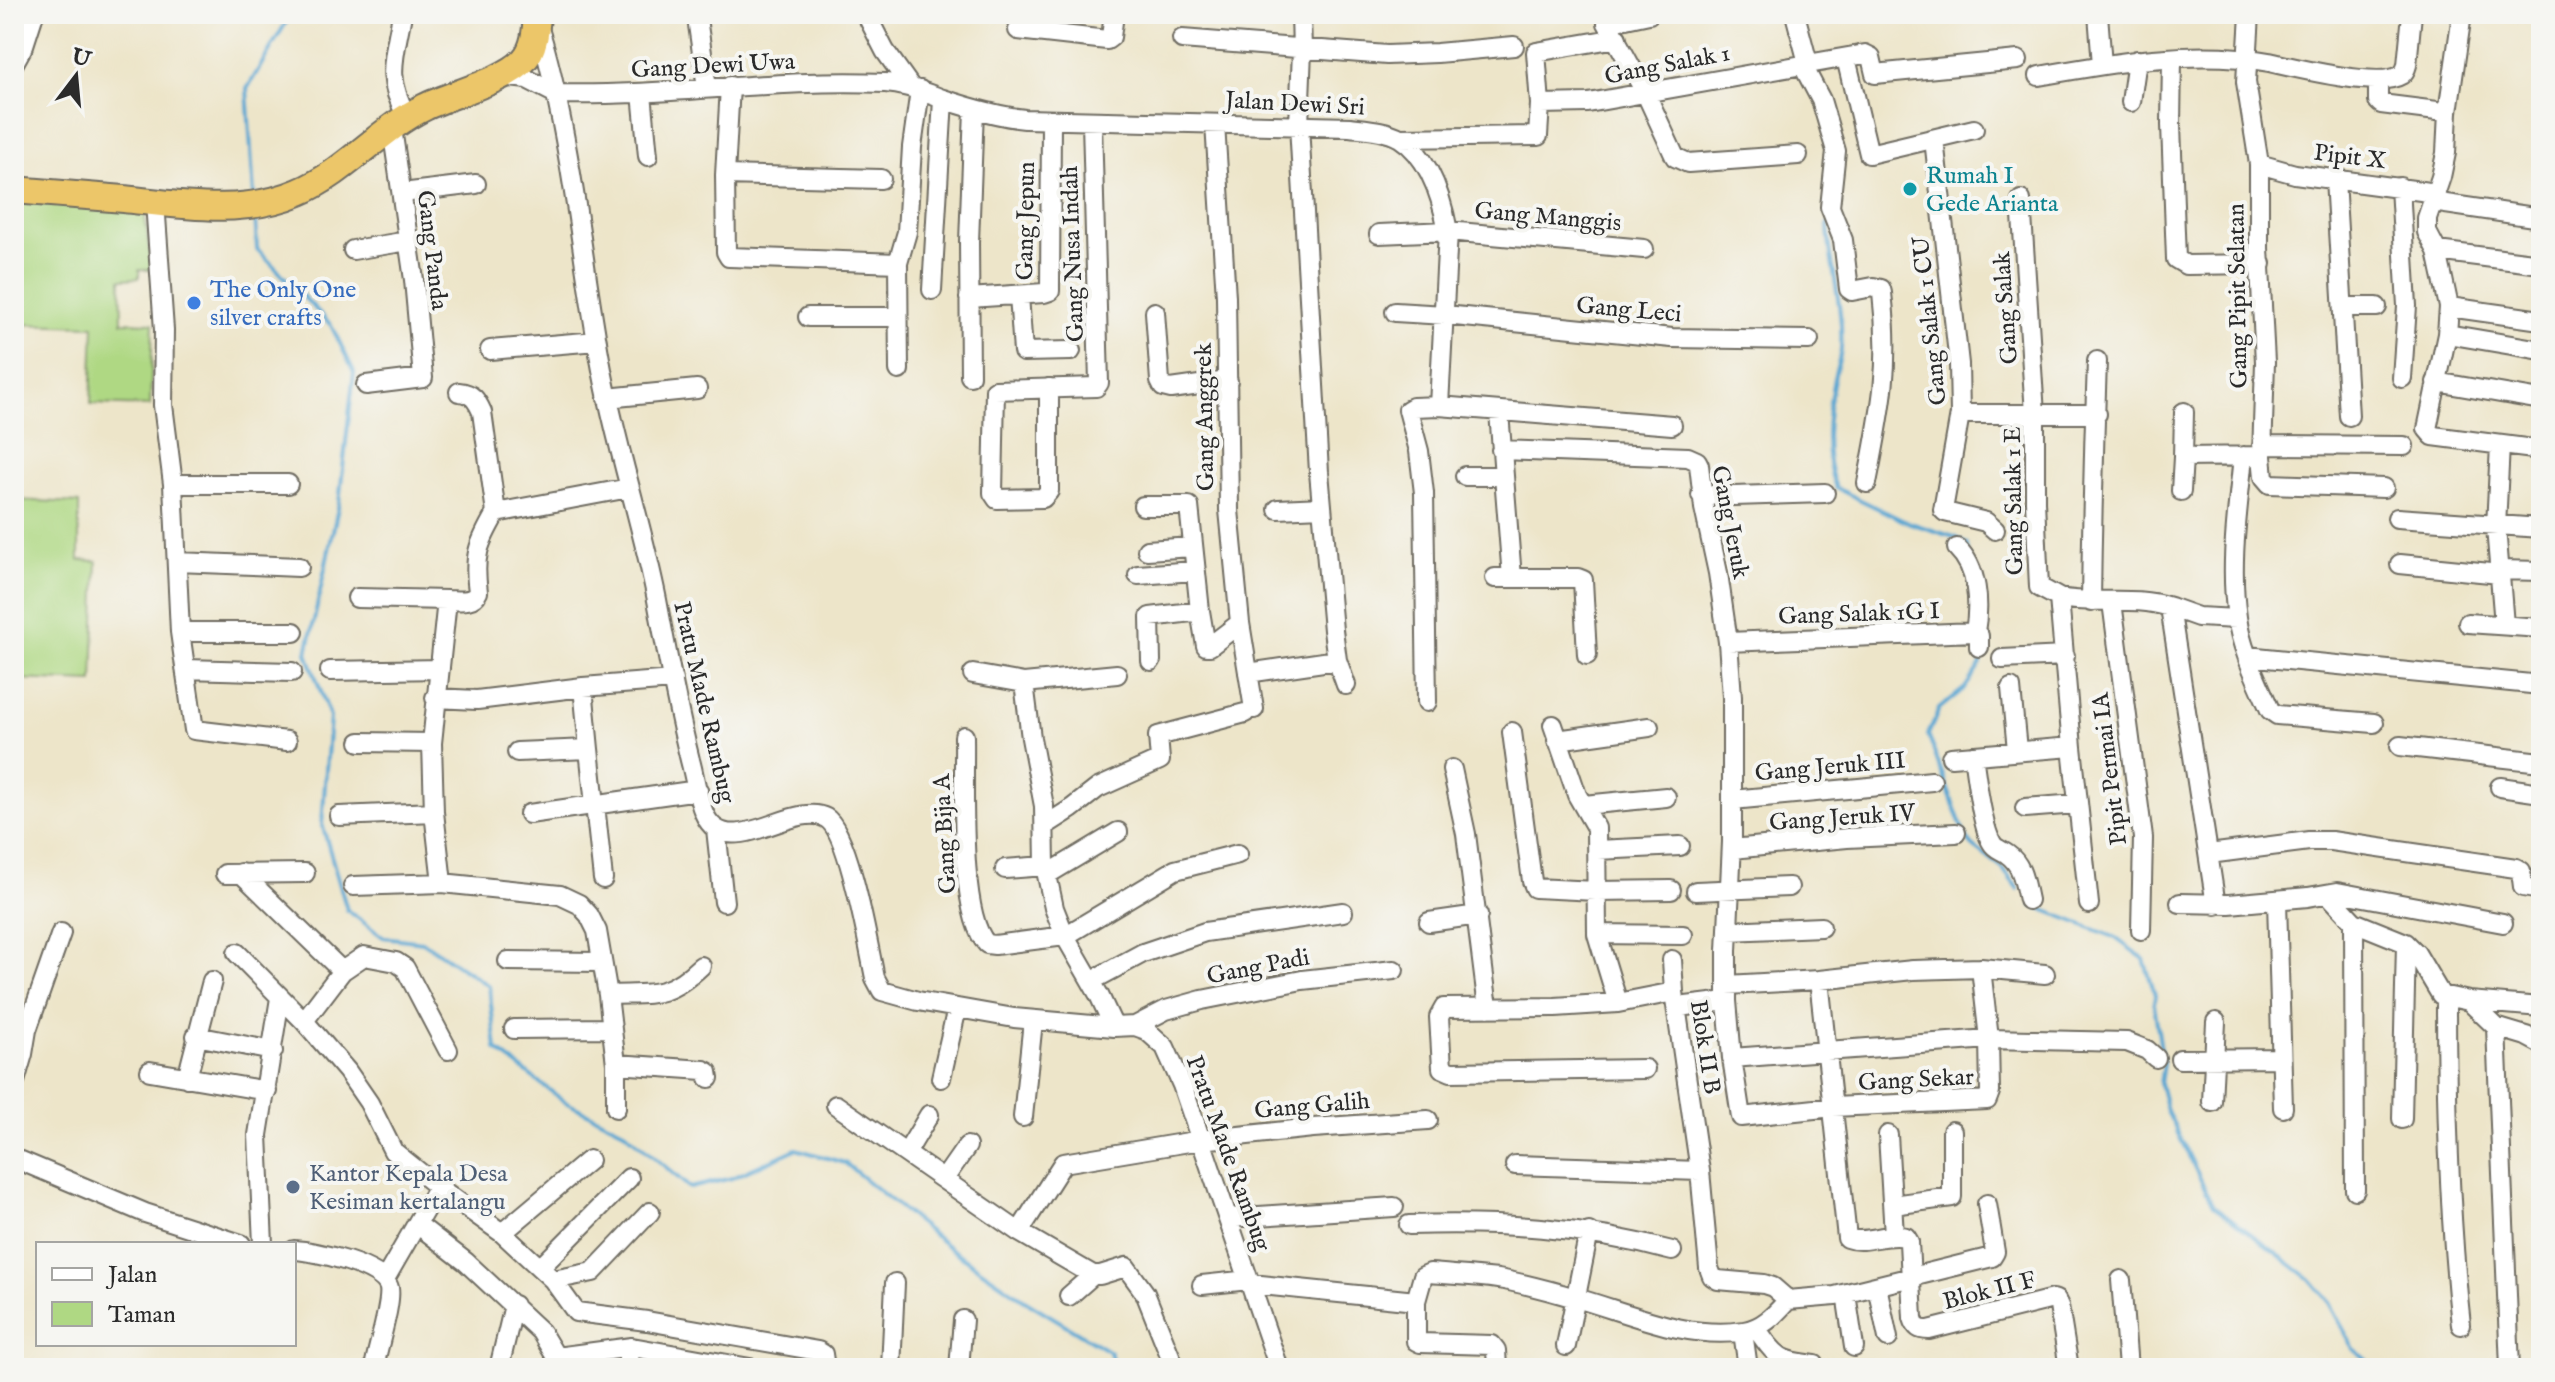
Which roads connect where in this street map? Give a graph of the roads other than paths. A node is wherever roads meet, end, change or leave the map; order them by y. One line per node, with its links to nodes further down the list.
1 (34, 14): 25 (street)
2 (402, 14): 44 (street, Gang Panda)
3 (866, 14): 19 (street)
4 (1114, 14): 15 (street)
5 (1301, 14): 18 (street)
6 (1649, 14): 14 (street)
7 (1795, 14): 26 (street)
8 (2098, 14): 27 (street)
9 (2250, 14): 22 (street, Gang Pipit Selatan)
10 (2412, 14): 30 (street)
11 (2462, 14): 61 (street)
12 (537, 18): 28 (highway); 36 (street, Pratu Made Rambug)
13 (698, 25): 33 (street)
14 (1609, 25): 37 (street); 40 (street)
15 (1018, 30)
16 (1182, 39): 18 (street)
17 (1514, 46): 18 (street)
18 (1302, 50): 47 (street)
19 (885, 51): 31 (street); 34 (street)
20 (1846, 58): 23 (street); 26 (street, Gang Salak 1); 50 (street)
21 (2172, 58): 22 (street); 24 (street); 72 (street)
22 (2248, 58): 30 (street); 53 (street, Gang Pipit Selatan)
23 (2018, 60)
24 (2137, 60): 27 (street); 39 (street)
25 (14, 63)
26 (1805, 63): 37 (street, Gang Salak 1); 121 (street)
27 (2102, 65): 29 (street)
28 (501, 76): 36 (street); 44 (highway)
29 (2039, 76)
30 (2378, 80): 42 (street)
31 (873, 83): 32 (street, Gang Dewi Uwa); 34 (street, Gang Dewi Uwa)
32 (730, 86): 33 (street, Gang Dewi Uwa); 54 (street)
33 (707, 88): 35 (street, Gang Dewi Uwa)
34 (915, 88): 38 (street, Jalan Dewi Sri); 71 (street)
35 (642, 93): 36 (street, Gang Dewi Uwa); 52 (street)
36 (556, 94): 88 (street, Pratu Made Rambug)
37 (1646, 94): 40 (street, Gang Salak 1); 51 (street)
38 (943, 99): 41 (street, Jalan Dewi Sri); 74 (street)
39 (2131, 102)
40 (1540, 104): 49 (street)
41 (974, 109): 43 (street, Jalan Dewi Sri); 76 (street)
42 (2437, 111)
43 (1051, 121): 45 (street, Jalan Dewi Sri); 75 (street, Gang Jepun)
44 (399, 122): 60 (street, Gang Panda); 63 (highway)
45 (1092, 122): 46 (street, Jalan Dewi Sri); 99 (street, Gang Nusa Indah)
46 (1215, 124): 47 (street, Jalan Dewi Sri); 96 (street, Gang Anggrek)
47 (1299, 125): 49 (street, Jalan Dewi Sri); 130 (street)
48 (1974, 129): 50 (street)
49 (1400, 138): 65 (street)
50 (1934, 139): 107 (street, Gang Salak 1 CU)
51 (1798, 155)
52 (648, 156)
53 (2259, 164): 56 (street, Pipit X); 72 (street, Gang Pipit Selatan)
54 (725, 175): 55 (street); 71 (street)
55 (881, 179)
56 (2335, 179): 58 (street, Pipit X); 77 (street)
57 (476, 184): 60 (street)
58 (2400, 187): 61 (street, Pipit X); 95 (street)
59 (14, 190): 63 (highway)
60 (402, 193): 67 (street, Gang Panda)
61 (2434, 197): 64 (street, Pipit X); 70 (street)
62 (2021, 200): 108 (street, Gang Salak)
63 (155, 202): 122 (street)
64 (2541, 218)
65 (1448, 231): 66 (street, Gang Manggis); 68 (street, Gang Manggis); 82 (street)
66 (1379, 234)
67 (408, 241): 69 (street); 98 (street, Gang Panda)
68 (1644, 249)
69 (353, 250)
70 (2437, 251): 73 (street); 79 (street)
71 (898, 263): 84 (street)
72 (2261, 264): 115 (street, Gang Pipit Selatan)
73 (2541, 264)
74 (932, 290)
75 (1019, 295): 76 (street, Gang Jepun); 91 (street)
76 (969, 298): 94 (street)
77 (2343, 307): 78 (street); 110 (street)
78 (2377, 307)
79 (2449, 307): 85 (street); 86 (street)
80 (1155, 312): 96 (street)
81 (1395, 312): 82 (street, Gang Leci)
82 (1445, 315): 87 (street, Gang Leci); 104 (street)
83 (808, 317): 84 (street)
84 (898, 317): 93 (street)
85 (2541, 320)
86 (2447, 334): 90 (street); 97 (street)
87 (1809, 340)
88 (597, 341): 89 (street); 102 (street, Pratu Made Rambug)
89 (490, 350)
90 (2541, 350)
91 (1071, 351)
92 (2097, 361): 109 (street)
93 (899, 370)
94 (970, 376)
95 (2402, 378)
96 (1228, 381): 155 (street, Gang Anggrek)
97 (2436, 382): 103 (street); 112 (street)
98 (366, 385)
99 (1049, 388): 99 (street)
100 (697, 389): 102 (street)
101 (459, 392): 132 (street)
102 (607, 398): 124 (street, Pratu Made Rambug)
103 (2541, 400)
104 (1439, 406): 105 (street); 182 (street)
105 (1499, 412): 111 (street); 114 (street)
106 (2184, 412): 118 (street)
107 (1960, 414): 108 (street, Gang Salak 1 CU); 136 (street)
108 (2035, 414): 109 (street, Gang Salak 1 CU); 148 (street, Gang Salak 1 E)
109 (2097, 414): 150 (street)
110 (2349, 416)
111 (1672, 425)
112 (2500, 445): 116 (street); 134 (street)
113 (2404, 446): 115 (street)
114 (1501, 450): 120 (street); 128 (street, Gang Jeruk)
115 (2262, 450): 117 (street); 125 (street)
116 (2541, 450)
117 (2243, 456): 118 (street); 154 (street)
118 (2183, 457): 126 (street)
119 (1465, 476): 120 (street)
120 (1503, 476): 162 (street)
121 (1867, 483)
122 (173, 484): 123 (street); 140 (street)
123 (288, 484)
124 (629, 488): 132 (street); 175 (street, Pratu Made Rambug)
125 (2384, 488)
126 (2181, 491)
127 (1825, 493): 128 (street)
128 (1701, 495): 161 (street, Gang Jeruk)
129 (1143, 506): 137 (street)
130 (1322, 507): 131 (street); 166 (street)
131 (1278, 509)
132 (496, 513): 149 (street)
133 (2397, 518): 134 (street)
134 (2496, 527): 135 (street); 145 (street)
135 (2541, 528)
136 (1995, 530)
137 (1192, 547): 139 (street); 143 (street)
138 (1957, 548): 161 (street, Gang Salak 1G I)
139 (1147, 550)
140 (177, 562): 142 (street); 159 (street)
141 (2400, 564): 145 (street)
142 (299, 567)
143 (1195, 571): 146 (street); 153 (street)
144 (2541, 571): 145 (street)
145 (2499, 572): 157 (street)
146 (1138, 575)
147 (357, 598): 149 (street)
148 (2059, 598): 150 (street); 163 (street)
149 (447, 600): 169 (street)
150 (2091, 602): 151 (street)
151 (2112, 602): 152 (street); 246 (street, Pipit Permai IA)
152 (2170, 607): 154 (street); 220 (street)
153 (1200, 611): 155 (street); 167 (street)
154 (2237, 619): 164 (street)
155 (1240, 623): 172 (street, Gang Anggrek)
156 (2468, 623): 157 (street)
157 (2504, 625): 158 (street)
158 (2541, 628)
159 (180, 632): 160 (street); 168 (street)
160 (294, 632)
161 (1728, 642): 204 (street, Gang Jeruk)
162 (1587, 655)
163 (2065, 656): 165 (street); 191 (street)
164 (2247, 656): 178 (street); 183 (street)
165 (2002, 659)
166 (1337, 660): 172 (street); 177 (street)
167 (1151, 661)
168 (186, 669): 171 (street); 187 (street)
169 (440, 669): 170 (street); 181 (street)
170 (330, 671)
171 (292, 672)
172 (1248, 673): 212 (street, Gang Anggrek)
173 (973, 674): 176 (street)
174 (1117, 674): 176 (street)
175 (673, 680): 179 (street); 201 (street, Pratu Made Rambug)
176 (1024, 683): 212 (street)
177 (1346, 685)
178 (2541, 685)
179 (583, 687): 181 (street); 192 (street)
180 (2011, 688): 193 (street)
181 (435, 698): 189 (street)
182 (1427, 702)
183 (2374, 723)
184 (1649, 727): 207 (street)
185 (1512, 732): 231 (street)
186 (964, 736): 251 (street, Gang Bija A)
187 (287, 741)
188 (360, 742): 189 (street)
189 (432, 743): 209 (street)
190 (2400, 746): 197 (street)
191 (2072, 747): 193 (street); 206 (street)
192 (589, 749): 194 (street); 205 (street)
193 (2017, 750): 195 (street)
194 (517, 752)
195 (1973, 755): 196 (street); 234 (street)
196 (1951, 757)
197 (2541, 762)
198 (1452, 769): 241 (street)
199 (1932, 781): 204 (street, Gang Jeruk III)
200 (2500, 787): 202 (street)
201 (698, 790): 205 (street); 213 (street, Pratu Made Rambug)
202 (2541, 793)
203 (1666, 797): 207 (street)
204 (1732, 800): 217 (street, Gang Jeruk)
205 (594, 804): 210 (street); 224 (street)
206 (2077, 804): 208 (street); 238 (street)
207 (1584, 805): 218 (street)
208 (2025, 808)
209 (434, 812): 211 (street); 225 (street)
210 (529, 814)
211 (339, 816)
212 (1046, 825): 222 (street)
213 (716, 829): 236 (street); 273 (street, Pratu Made Rambug)
214 (1118, 832): 222 (street)
215 (1956, 833): 217 (street, Gang Jeruk IV)
216 (1680, 846): 218 (street)
217 (1732, 849): 229 (street, Gang Jeruk)
218 (1597, 850): 231 (street)
219 (1238, 854): 251 (street)
220 (2209, 854): 230 (street); 239 (street)
221 (1005, 869): 222 (street)
222 (1046, 870): 251 (street)
223 (305, 873): 260 (street)
224 (603, 879)
225 (442, 883): 226 (street); 256 (street)
226 (353, 886)
227 (1789, 887): 229 (street)
228 (1671, 890): 231 (street)
229 (1730, 890): 232 (street); 247 (street, Gang Jeruk)
230 (2541, 890)
231 (1596, 891): 249 (street)
232 (1696, 891)
233 (2328, 894): 235 (street); 243 (street); 244 (street)
234 (2028, 900)
235 (2277, 901): 239 (street); 293 (street)
236 (724, 902)
237 (2180, 903): 239 (street)
238 (2089, 904)
239 (2216, 905)
240 (1343, 912): 264 (street)
241 (1478, 915): 242 (street); 274 (street)
242 (1429, 922)
243 (2354, 922): 252 (street); 325 (street)
244 (2503, 923)
245 (1821, 927): 247 (street)
246 (2141, 930)
247 (1728, 931): 265 (street, Gang Jeruk)
248 (61, 933): 284 (street)
249 (1597, 934): 250 (street); 271 (street)
250 (1683, 935)
251 (1065, 936): 264 (street)
252 (2406, 943): 268 (street); 311 (street)
253 (237, 953): 267 (street)
254 (1672, 960): 269 (street)
255 (508, 961): 256 (street)
256 (601, 962): 266 (street)
257 (701, 966): 266 (street)
258 (1981, 968): 261 (street); 262 (street); 286 (street)
259 (1394, 970): 279 (street, Gang Padi)
260 (342, 971): 276 (street); 288 (street)
261 (2045, 974)
262 (1819, 980): 265 (street); 290 (street)
263 (212, 981): 285 (street)
264 (1091, 981): 280 (street)
265 (1727, 993): 269 (street); 291 (street, Gang Jeruk)
266 (608, 995): 282 (street)
267 (280, 998): 276 (street); 289 (street)
268 (2446, 998): 270 (street); 357 (street)
269 (1676, 1000): 271 (street, Blok II B); 321 (street, Blok II B)
270 (2469, 1001): 272 (street); 281 (street)
271 (1618, 1003): 274 (street, Blok II B)
272 (2541, 1007)
273 (957, 1008): 277 (street, Pratu Made Rambug); 301 (street)
274 (1488, 1008): 297 (street, Blok II B)
275 (14, 1011): 284 (street)
276 (304, 1021): 324 (street)
277 (1033, 1021): 280 (street, Pratu Made Rambug); 310 (street)
278 (2216, 1022): 295 (street)
279 (1135, 1026): 280 (street, Pratu Made Rambug); 315 (street, Pratu Made Rambug)
280 (1114, 1027)
281 (2496, 1027): 287 (street); 378 (street)
282 (611, 1028): 283 (street); 296 (street)
283 (514, 1029)
284 (27, 1030): 302 (street)
285 (196, 1036): 289 (street); 299 (street)
286 (1989, 1039): 290 (street); 292 (street); 306 (street, Gang Sekar)
287 (2541, 1044)
288 (448, 1050)
289 (273, 1051): 303 (street)
290 (1826, 1051): 291 (street); 306 (street)
291 (1732, 1058): 306 (street, Gang Jeruk)
292 (2156, 1058)
293 (2281, 1058): 295 (street); 308 (street)
294 (2180, 1059): 295 (street)
295 (2214, 1060): 304 (street)
296 (616, 1064): 300 (street); 307 (street)
297 (1645, 1069)
298 (150, 1071): 299 (street)
299 (187, 1078): 303 (street)
300 (709, 1078)
301 (941, 1078)
302 (14, 1085)
303 (267, 1091): 338 (street)
304 (2212, 1102)
305 (836, 1105): 317 (street)
306 (1833, 1107): 336 (street)
307 (616, 1108)
308 (2283, 1108)
309 (929, 1115): 317 (street)
310 (1023, 1117)
311 (2402, 1119)
312 (1428, 1120): 315 (street, Gang Galih)
313 (1952, 1131): 327 (street)
314 (1888, 1135): 327 (street)
315 (1201, 1140): 330 (street, Pratu Made Rambug); 333 (street, Gang Galih)
316 (967, 1146): 323 (street)
317 (907, 1152): 323 (street)
318 (14, 1158): 337 (street)
319 (589, 1160): 335 (street)
320 (1515, 1165): 321 (street)
321 (1700, 1171): 353 (street, Blok II B)
322 (629, 1178): 341 (street)
323 (944, 1179): 333 (street)
324 (438, 1187): 331 (street); 335 (street)
325 (2355, 1190)
326 (1987, 1204): 343 (street)
327 (1893, 1205): 336 (street)
328 (1394, 1207): 330 (street)
329 (650, 1212): 341 (street)
330 (1228, 1218): 346 (street, Pratu Made Rambug)
331 (417, 1224): 344 (street); 355 (street)
332 (1409, 1225): 334 (street)
333 (1019, 1232): 342 (street)
334 (1589, 1232): 340 (street); 352 (street)
335 (502, 1233): 341 (street)
336 (1894, 1235): 343 (street)
337 (235, 1242)
338 (263, 1242)
339 (296, 1250): 344 (street)
340 (1672, 1251)
341 (546, 1274): 368 (street)
342 (1093, 1275): 351 (street); 371 (street)
343 (1911, 1277): 349 (street); 376 (street, Blok II F)
344 (385, 1279): 364 (street)
345 (2121, 1280): 377 (street)
346 (1250, 1282): 348 (street); 354 (street); 372 (street, Pratu Made Rambug)
347 (895, 1283): 369 (street)
348 (1202, 1285)
349 (1877, 1286): 350 (street); 359 (street)
350 (1846, 1294): 353 (street); 362 (street)
351 (1069, 1296)
352 (1577, 1298): 354 (street); 358 (street); 360 (street)
353 (1788, 1300): 358 (street)
354 (1416, 1301): 373 (street)
355 (514, 1305): 363 (street); 365 (street)
356 (963, 1320): 370 (street)
357 (2461, 1325)
358 (1750, 1330): 374 (street); 375 (street)
359 (1888, 1338)
360 (1566, 1346)
361 (632, 1347): 363 (street); 366 (street); 367 (street)
362 (1854, 1347)
363 (557, 1363)
364 (374, 1368)
365 (499, 1368)
366 (626, 1368)
367 (750, 1368)
368 (825, 1368)
369 (891, 1368)
370 (959, 1368)
371 (1175, 1368)
372 (1279, 1368)
373 (1497, 1368)
374 (1748, 1368)
375 (1817, 1368)
376 (2069, 1368)
377 (2128, 1368)
378 (2510, 1368)

